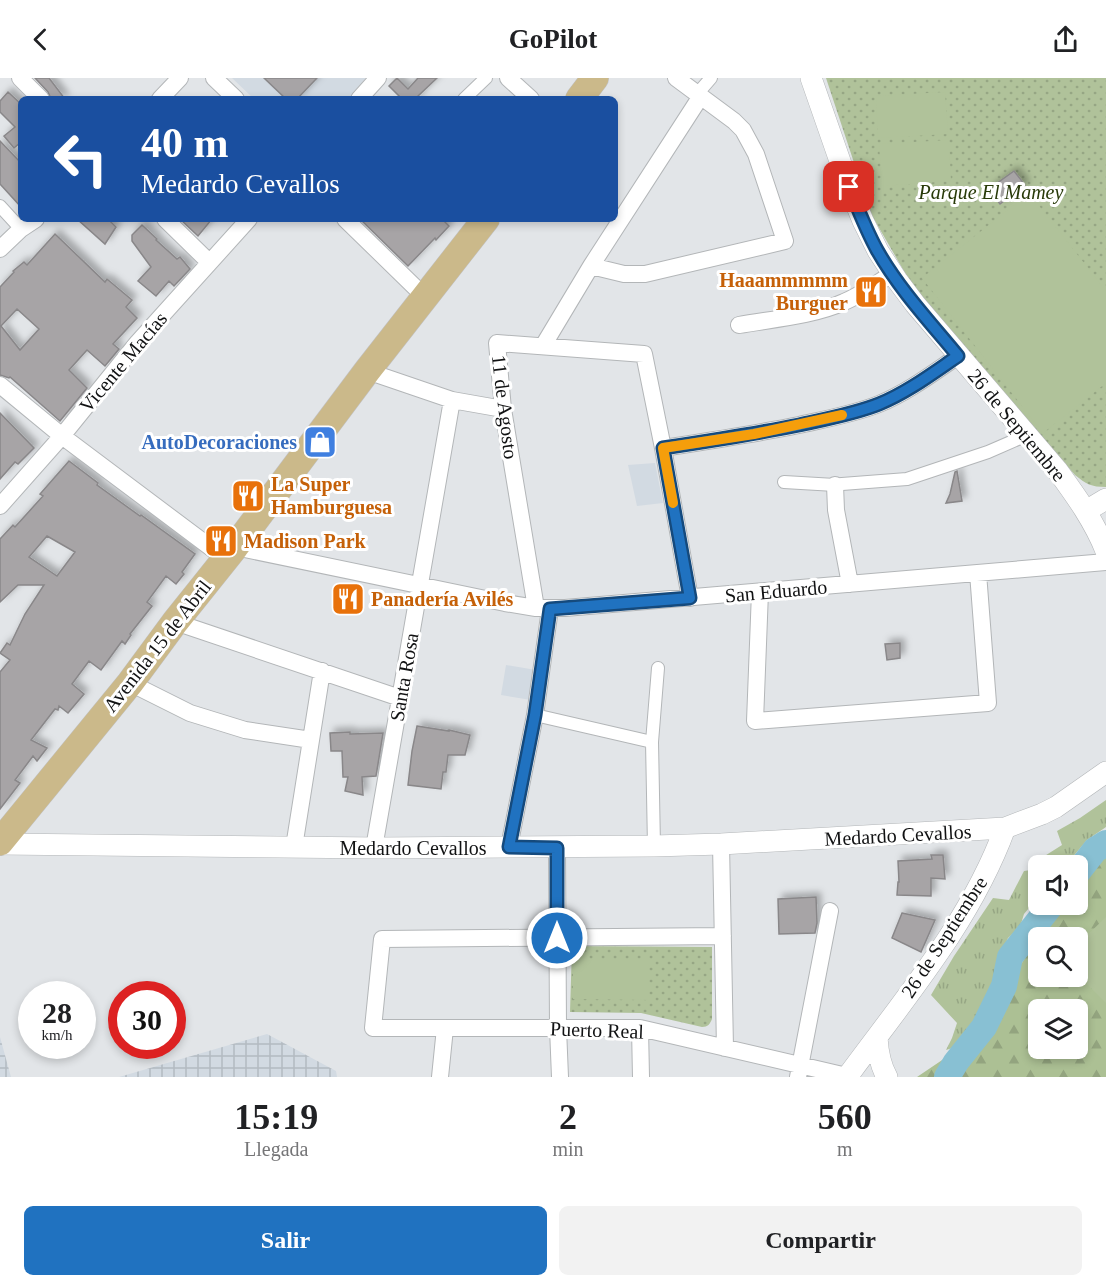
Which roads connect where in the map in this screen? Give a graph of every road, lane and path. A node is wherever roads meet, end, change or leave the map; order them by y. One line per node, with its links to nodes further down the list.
1 (20, 78): 12 (street)
2 (180, 78): 13 (street)
3 (214, 78): 14 (street)
4 (378, 78): 15 (street)
5 (486, 78): 16 (street)
6 (508, 78): 17 (street)
7 (595, 78): 18 (main road)
8 (676, 78): 11 (street)
9 (711, 78): 11 (street)
10 (811, 78): 29 (street, 26 de Septiembre)
11 (700, 95): 28 (street); 28 (street)
12 (38, 96)
13 (163, 96)
14 (233, 96)
15 (362, 96)
16 (467, 96)
17 (528, 96)
18 (581, 96)
19 (0, 206): 25 (street)
20 (32, 222): 25 (street)
21 (168, 222): 27 (street)
22 (246, 222): 27 (street, Vicente Macías)
23 (348, 222): 30 (street)
24 (484, 222): 30 (main road, Avenida 15 de Abril)
25 (21, 229): 26 (street)
26 (0, 249)
27 (209, 262): 39 (street, Vicente Macías)
28 (591, 266): 32 (street)
29 (892, 273): 31 (street); 33 (street, 26 de Septiembre)
30 (425, 297): 34 (main road, Avenida 15 de Abril)
31 (740, 325)
32 (543, 346): 37 (street, 11 de Agosto); 40 (street)
33 (958, 356): 38 (street, 26 de Septiembre); 40 (street)
34 (366, 371): 36 (street); 47 (main road, Avenida 15 de Abril)
35 (0, 385): 39 (street, San Eduardo)
36 (452, 400): 37 (street); 51 (street, Santa Rosa)
37 (503, 408): 54 (street, 11 de Agosto)
38 (1027, 435): 42 (street); 45 (street, 26 de Septiembre)
39 (62, 436): 44 (street, Vicente Macías); 47 (street, San Eduardo)
40 (663, 448): 53 (street)
41 (784, 482): 42 (street)
42 (835, 485): 50 (street)
43 (1106, 499): 45 (street)
44 (0, 506)
45 (1086, 511): 46 (street, 26 de Septiembre)
46 (1106, 551)
47 (230, 553): 51 (street, San Eduardo); 55 (main road, Avenida 15 de Abril)
48 (1106, 562): 49 (street, San Eduardo)
49 (978, 573): 50 (street, San Eduardo); 52 (street)
50 (850, 584): 52 (street, San Eduardo)
51 (420, 586): 54 (street, San Eduardo); 59 (street, Santa Rosa)
52 (760, 592): 53 (street, San Eduardo)
53 (690, 598): 54 (street, San Eduardo)
54 (543, 608): 60 (street, 11 de Agosto)
55 (175, 622): 57 (street); 58 (main road, Avenida 15 de Abril)
56 (658, 668): 62 (street)
57 (322, 671): 59 (street); 61 (street)
58 (130, 683): 61 (street); 65 (main road, Avenida 15 de Abril)
59 (400, 698): 70 (street, Santa Rosa)
60 (535, 715): 62 (street); 69 (street, 11 de Agosto)
61 (311, 740): 68 (street)
62 (652, 742): 67 (street)
63 (1106, 772): 64 (street)
64 (1005, 828): 66 (street, Medardo Cevallos); 78 (street, 26 de Septiembre)
65 (0, 843): 68 (street, Medardo Cevallos)
66 (721, 844): 67 (street, Medardo Cevallos); 73 (street)
67 (654, 846): 71 (street, Medardo Cevallos)
68 (294, 847): 70 (street, Medardo Cevallos)
69 (509, 847): 70 (street, Medardo Cevallos); 71 (street, Medardo Cevallos)
70 (374, 848)
71 (557, 848): 74 (street)
72 (830, 911): 80 (street)
73 (723, 936): 74 (street); 79 (street)
74 (557, 938): 75 (street, Puerto Real); 76 (street)
75 (445, 1028): 76 (street, Puerto Real); 81 (street)
76 (558, 1028): 77 (street, Puerto Real); 82 (street)
77 (640, 1028): 79 (street, Puerto Real); 83 (street)
78 (877, 1038): 84 (street, 26 de Septiembre); 85 (street)
79 (725, 1048): 80 (street, Puerto Real)
80 (799, 1071): 84 (street, Puerto Real)
81 (440, 1077)
82 (560, 1077)
83 (641, 1077)
84 (849, 1077)
85 (887, 1077)

